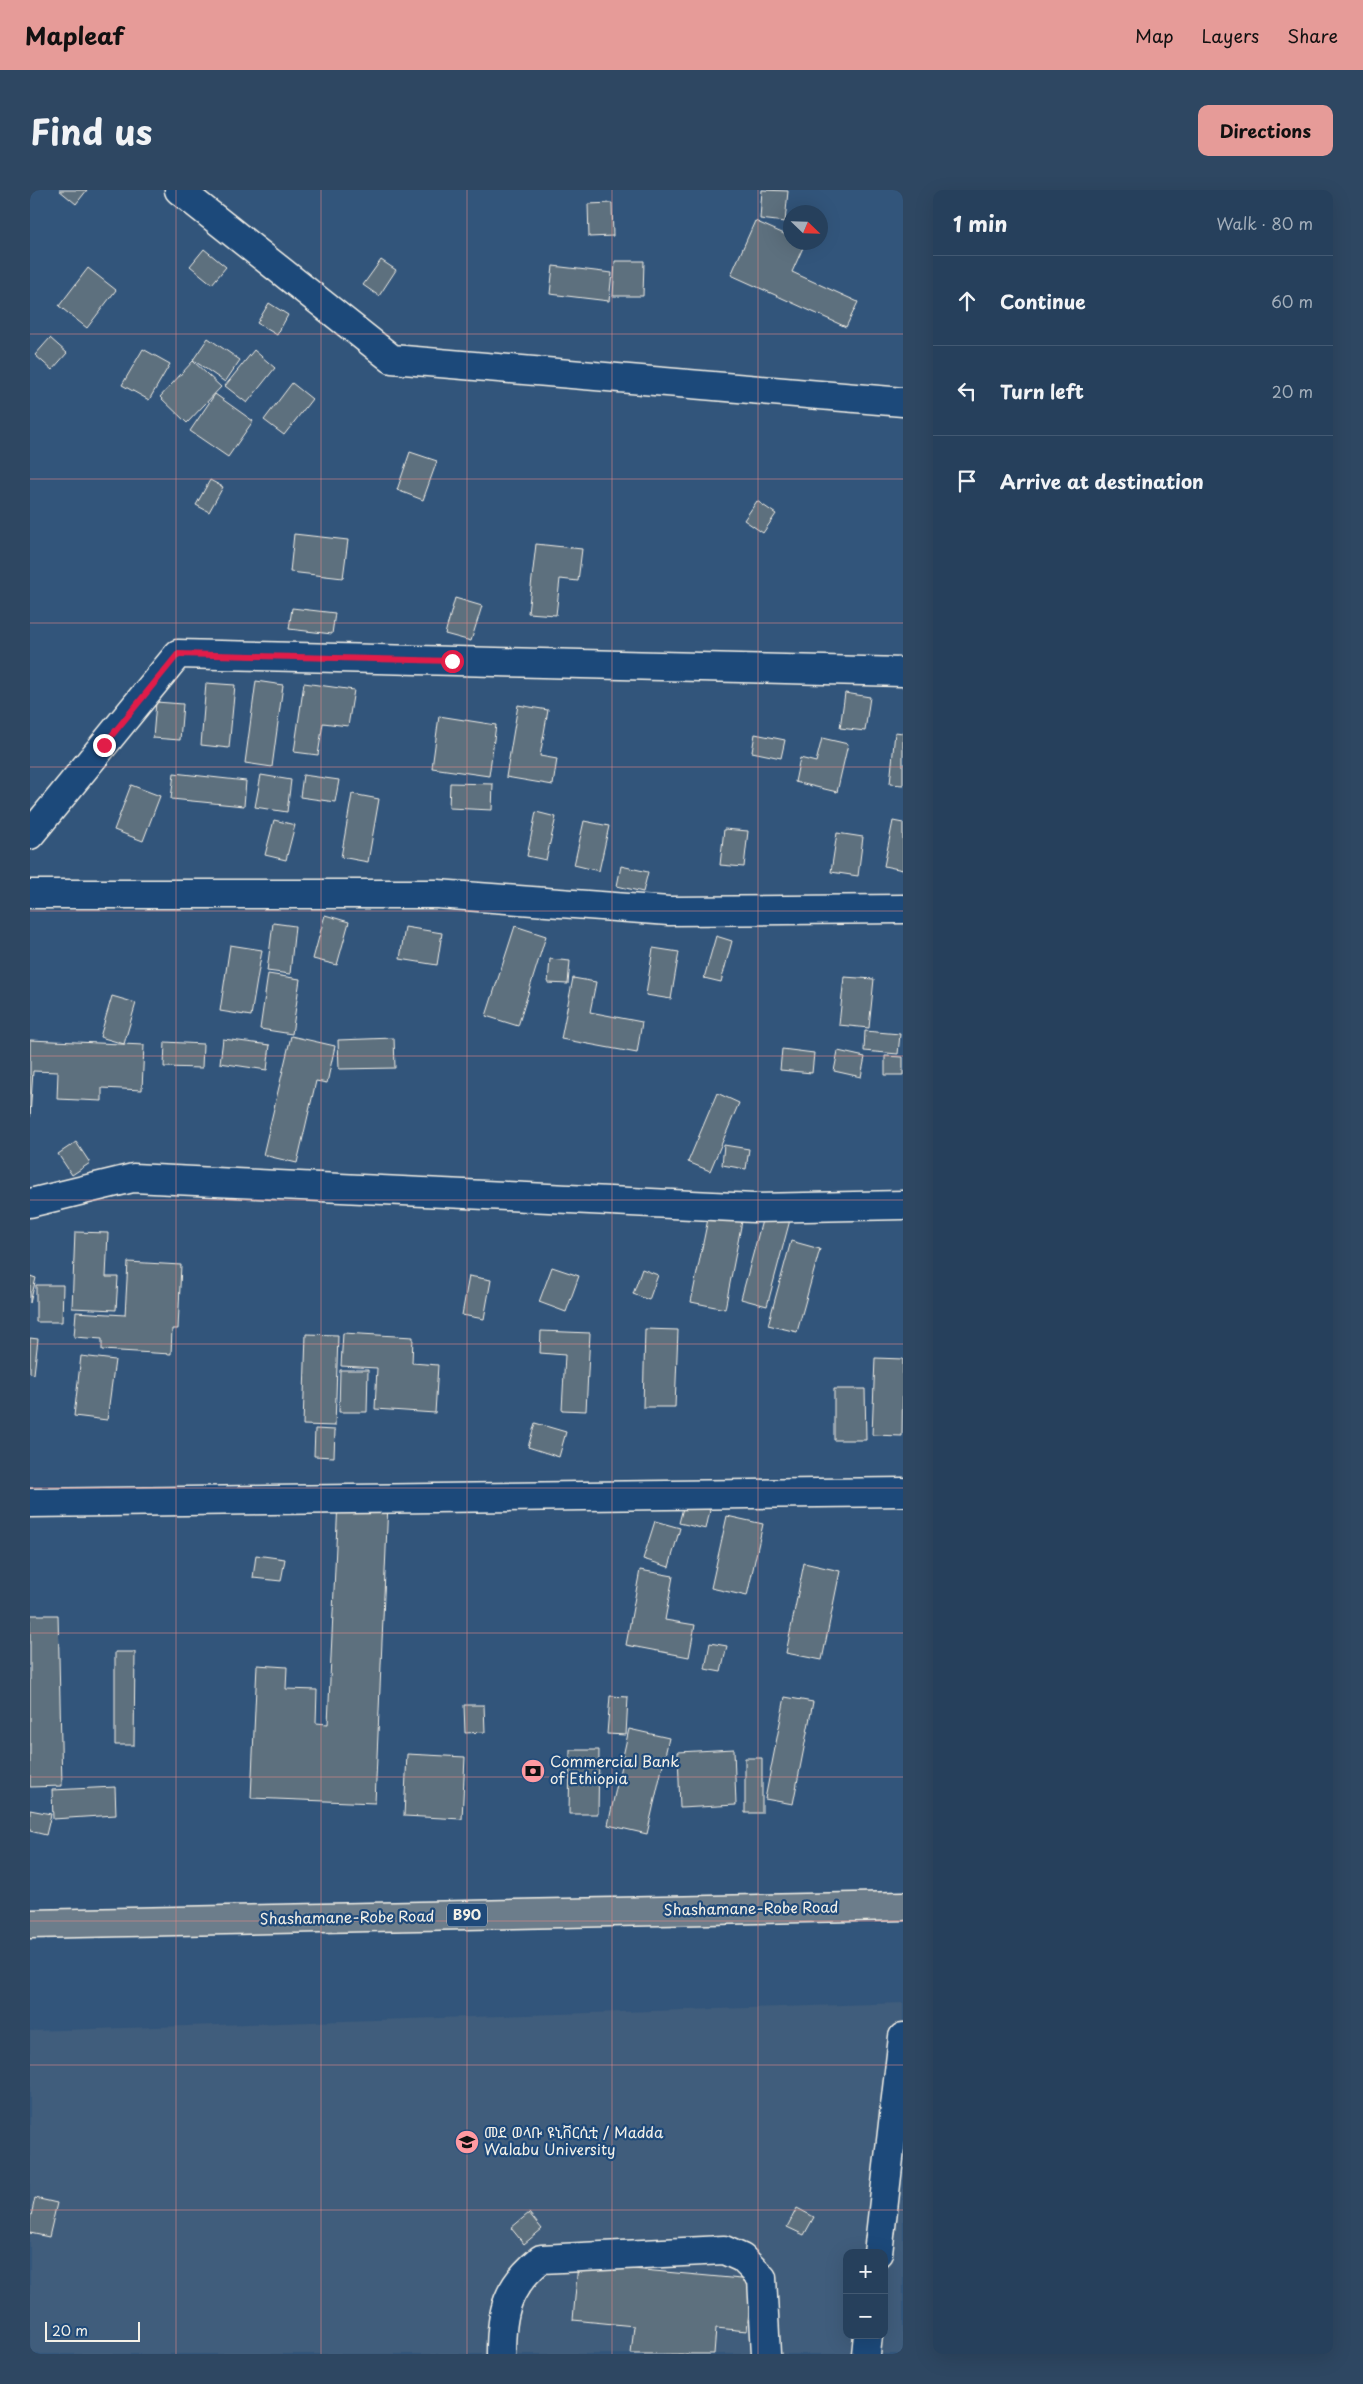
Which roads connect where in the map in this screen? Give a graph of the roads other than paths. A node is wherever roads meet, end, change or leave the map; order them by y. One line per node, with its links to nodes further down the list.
1 (179, 190): 2 (street)
2 (903, 402)
3 (903, 672): 4 (street)
4 (30, 835)
5 (30, 894): 6 (street)
6 (903, 909)
7 (30, 1203): 8 (street)
8 (903, 1205)
9 (903, 1492): 10 (street)
10 (30, 1503)
11 (903, 1906): 12 (main road, Shashamane-Robe Road / B90)
12 (30, 1924)
13 (903, 2037): 14 (street)
14 (878, 2249)
15 (868, 2339): 18 (street)
16 (501, 2354): 17 (street)
17 (766, 2354)
18 (866, 2354)

